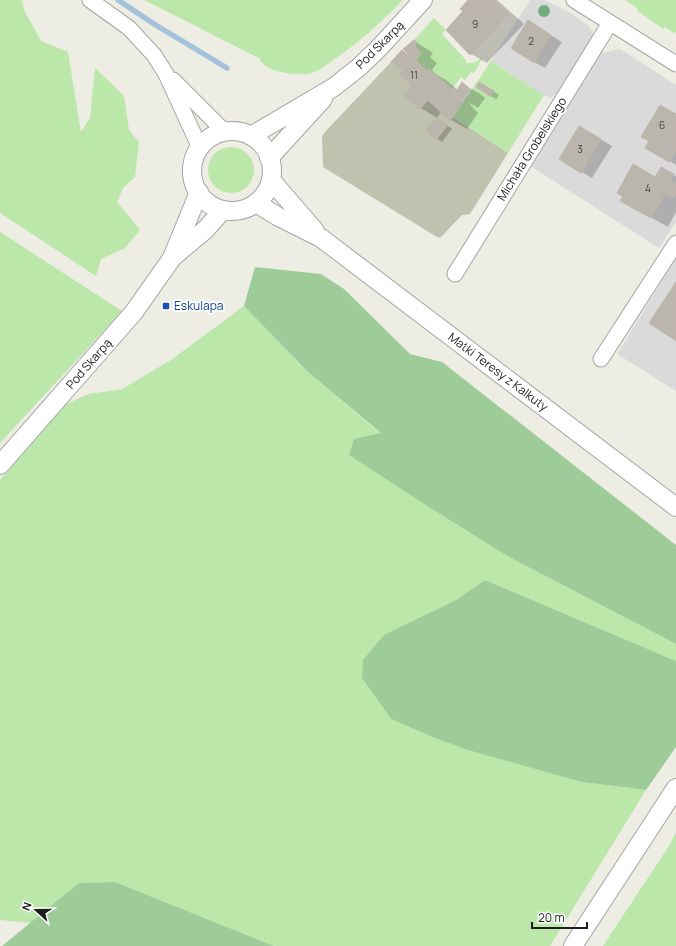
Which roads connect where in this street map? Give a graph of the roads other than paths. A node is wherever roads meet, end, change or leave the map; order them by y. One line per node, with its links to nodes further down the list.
1 (90, 0): 6 (street)
2 (423, 0): 7 (street, Pod Skarpą)
3 (574, 0): 4 (street)
4 (610, 23): 5 (street); 19 (street, Michała Grobelskiego)
5 (676, 64)
6 (166, 74): 8 (street); 10 (street)
7 (334, 87): 9 (street, Pod Skarpą); 11 (street, Pod Skarpą)
8 (225, 132): 9 (street); 10 (street)
9 (251, 136): 11 (street)
10 (200, 148): 13 (street)
11 (269, 158): 12 (street)
12 (271, 180): 14 (street); 16 (street, Matki Teresy z Kalkuty)
13 (199, 192): 15 (street); 18 (street, Pod Skarpą)
14 (256, 203): 15 (street); 16 (street, Matki Teresy z Kalkuty)
15 (223, 210): 18 (street, Pod Skarpą)
16 (321, 238): 22 (street, Matki Teresy z Kalkuty)
17 (676, 242): 20 (street)
18 (172, 258): 21 (street, Pod Skarpą)
19 (455, 274)
20 (601, 359)
21 (0, 465)
22 (676, 507)
23 (676, 788): 24 (street)
24 (573, 946)

